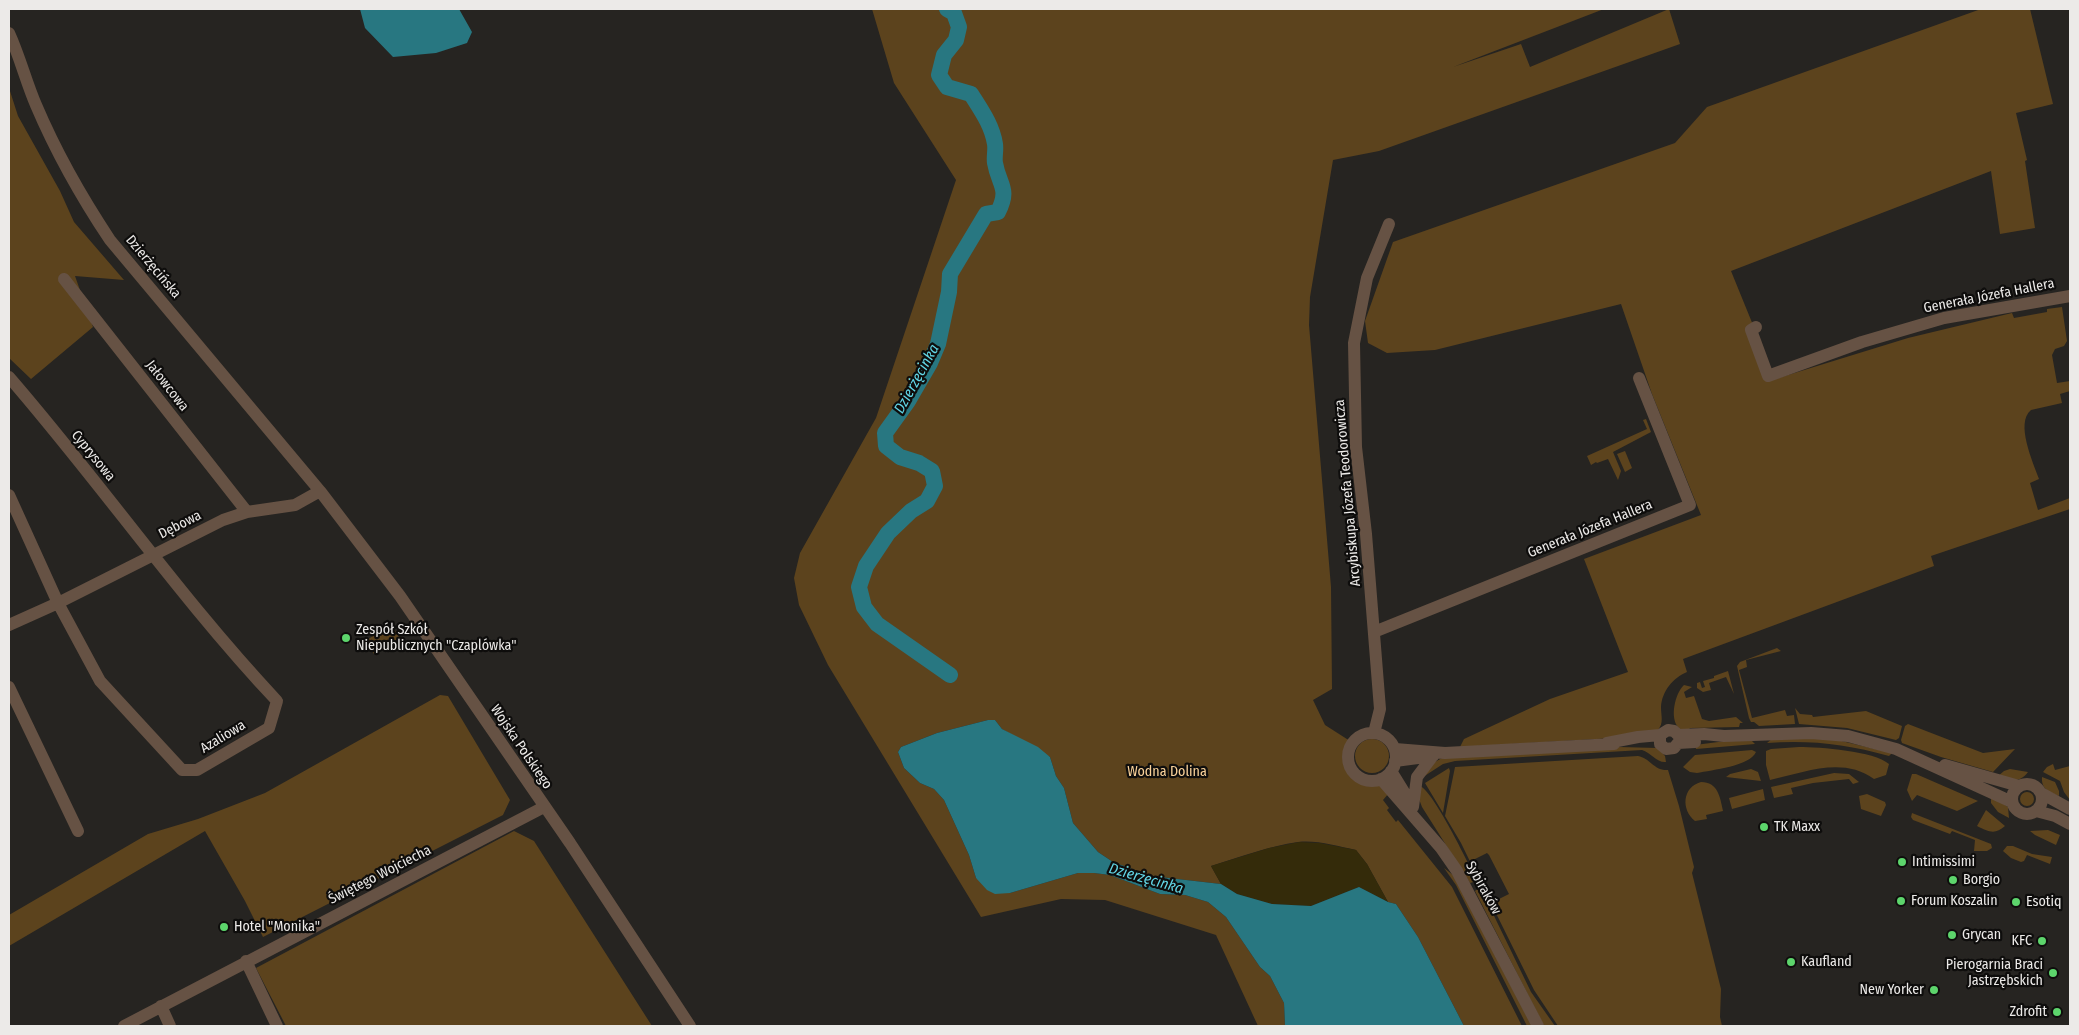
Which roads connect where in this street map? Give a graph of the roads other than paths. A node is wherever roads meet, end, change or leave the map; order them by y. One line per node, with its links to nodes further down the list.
1 (9, 34): 8 (street, Dzierżęcińska)
2 (1389, 224): 14 (street, Arcybiskupa Józefa Teodorowicza)
3 (64, 278): 10 (street, Jałowcowa)
4 (2070, 296): 5 (street, Generała Józefa Hallera)
5 (1756, 327)
6 (9, 377): 11 (street, Cyprysowa)
7 (1639, 378): 14 (street, Generała Józefa Hallera)
8 (320, 491): 10 (street, Dębowa); 24 (street, Wojska Polskiego)
9 (9, 495): 12 (street)
10 (247, 512): 11 (street, Dębowa)
11 (154, 554): 12 (street, Dębowa); 12 (street, Azaliowa)
12 (58, 602): 13 (street, Dębowa)
13 (9, 625)
14 (1374, 632): 16 (street, Arcybiskupa Józefa Teodorowicza)
15 (9, 687): 29 (street)
16 (1374, 733): 20 (street); 20 (street)
17 (1445, 753): 18 (street); 19 (street); 20 (street)
18 (1914, 756): 21 (street); 23 (street)
19 (1432, 757): 20 (street); 25 (street)
20 (1390, 765): 25 (street); 30 (street, Sybiraków)
21 (2019, 786): 22 (street); 23 (street)
22 (2041, 793): 26 (street); 27 (street)
23 (2012, 802): 27 (street)
24 (544, 806): 31 (street, Świętego Wojciecha); 36 (street, Wojska Polskiego)
25 (1413, 807): 30 (street)
26 (2070, 810)
27 (2036, 811): 28 (street)
28 (2070, 824)
29 (78, 831)
30 (1441, 848): 37 (street, Sybiraków)
31 (246, 961): 32 (street, Świętego Wojciecha); 35 (street)
32 (161, 1006): 33 (street, Świętego Wojciecha); 34 (street)
33 (124, 1026)
34 (170, 1026)
35 (277, 1026)
36 (690, 1026)
37 (1538, 1026)

